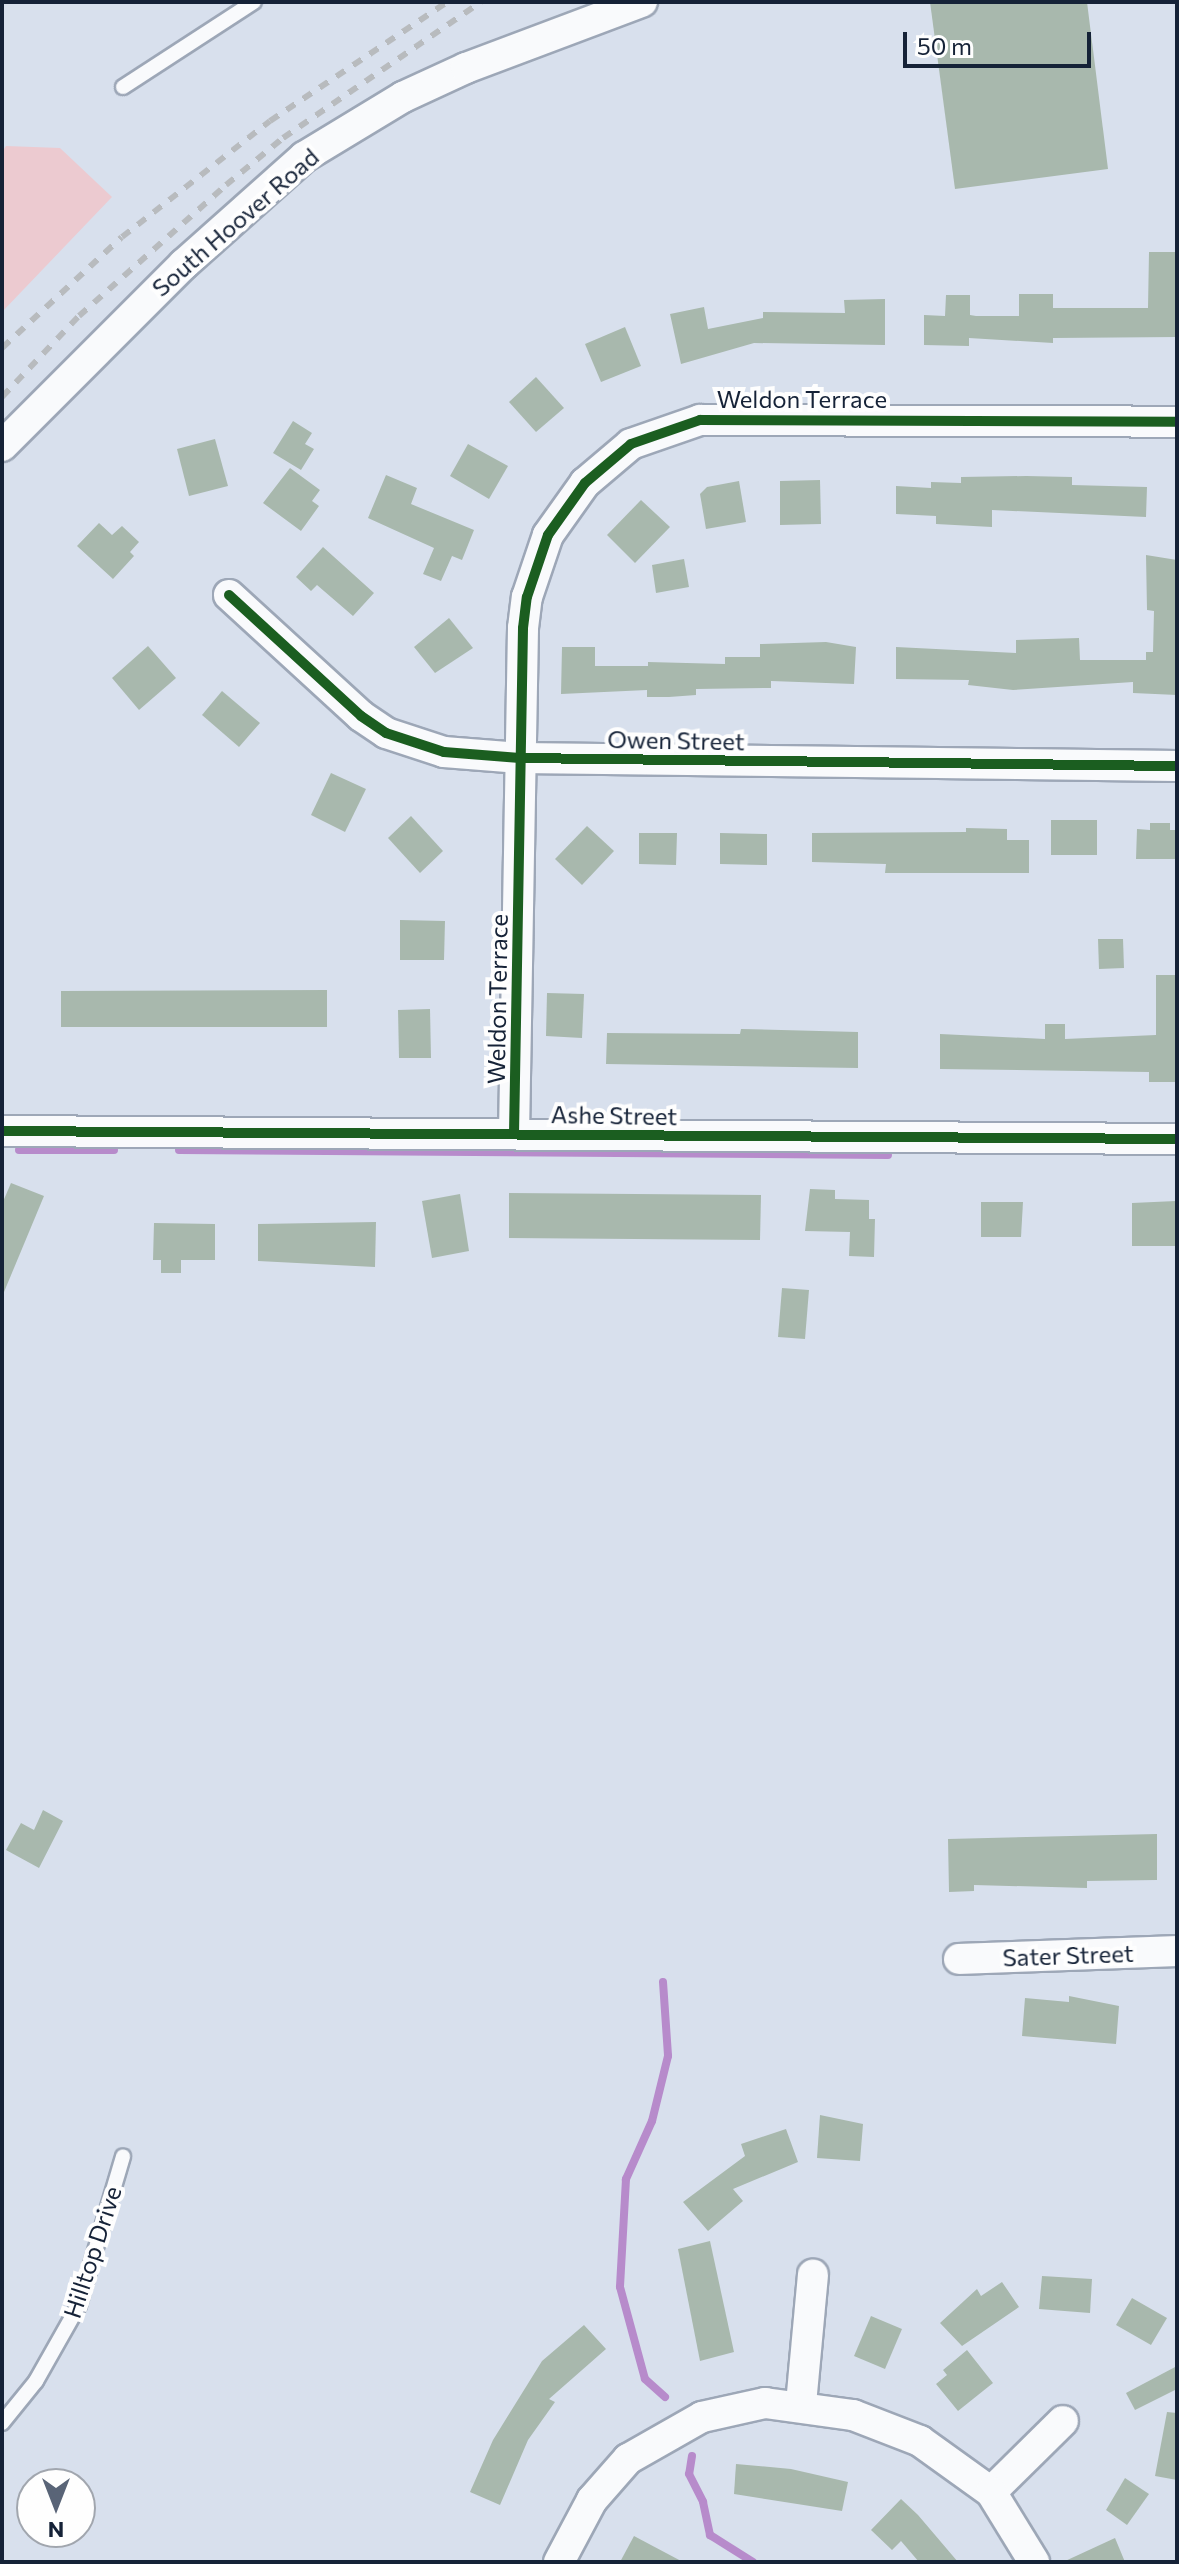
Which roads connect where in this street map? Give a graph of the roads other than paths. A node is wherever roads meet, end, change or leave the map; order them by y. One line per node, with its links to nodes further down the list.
1 (254, 2): 4 (lane)
2 (642, 2): 3 (street, South Hoover Road)
3 (597, 8): 6 (street, South Hoover Road)
4 (123, 87)
5 (1177, 422): 8 (street, Weldon Terrace)
6 (2, 446)
7 (229, 595): 8 (street, Owen Street)
8 (520, 758): 9 (street, Owen Street); 11 (street, Weldon Terrace)
9 (1177, 766)
10 (2, 1131): 11 (street, Ashe Street)
11 (514, 1134): 12 (street, Ashe Street)
12 (1177, 1139)
13 (1177, 1951): 14 (street, Sater Street)
14 (959, 1959)
15 (123, 2156): 19 (lane, Hilltop Drive)
16 (813, 2275): 17 (street)
17 (801, 2404): 20 (street); 21 (street)
18 (1063, 2421): 20 (street)
19 (2, 2423)
20 (991, 2492): 22 (street)
21 (559, 2562)
22 (1034, 2562)

